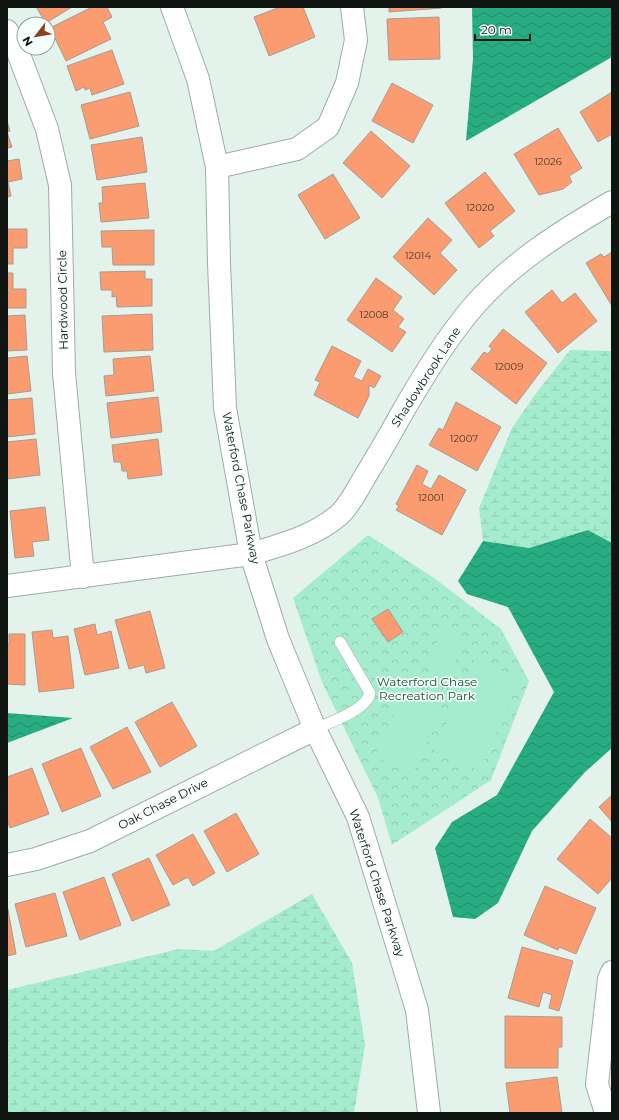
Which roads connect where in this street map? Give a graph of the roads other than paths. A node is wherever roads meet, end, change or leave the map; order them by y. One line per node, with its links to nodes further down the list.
1 (172, 7): 4 (street, Waterford Chase Parkway)
2 (352, 7): 4 (street)
3 (7, 31): 7 (street, Hardwood Circle)
4 (217, 167): 6 (street, Waterford Chase Parkway)
5 (612, 202): 6 (street, Shadowbrook Lane)
6 (251, 554): 7 (street); 10 (street, Waterford Chase Parkway)
7 (83, 577): 8 (street)
8 (7, 586)
9 (340, 642): 10 (lane)
10 (315, 729): 11 (street, Oak Chase Drive); 13 (street, Waterford Chase Parkway)
11 (7, 865)
12 (612, 972): 14 (street)
13 (429, 1113)
14 (606, 1113)

